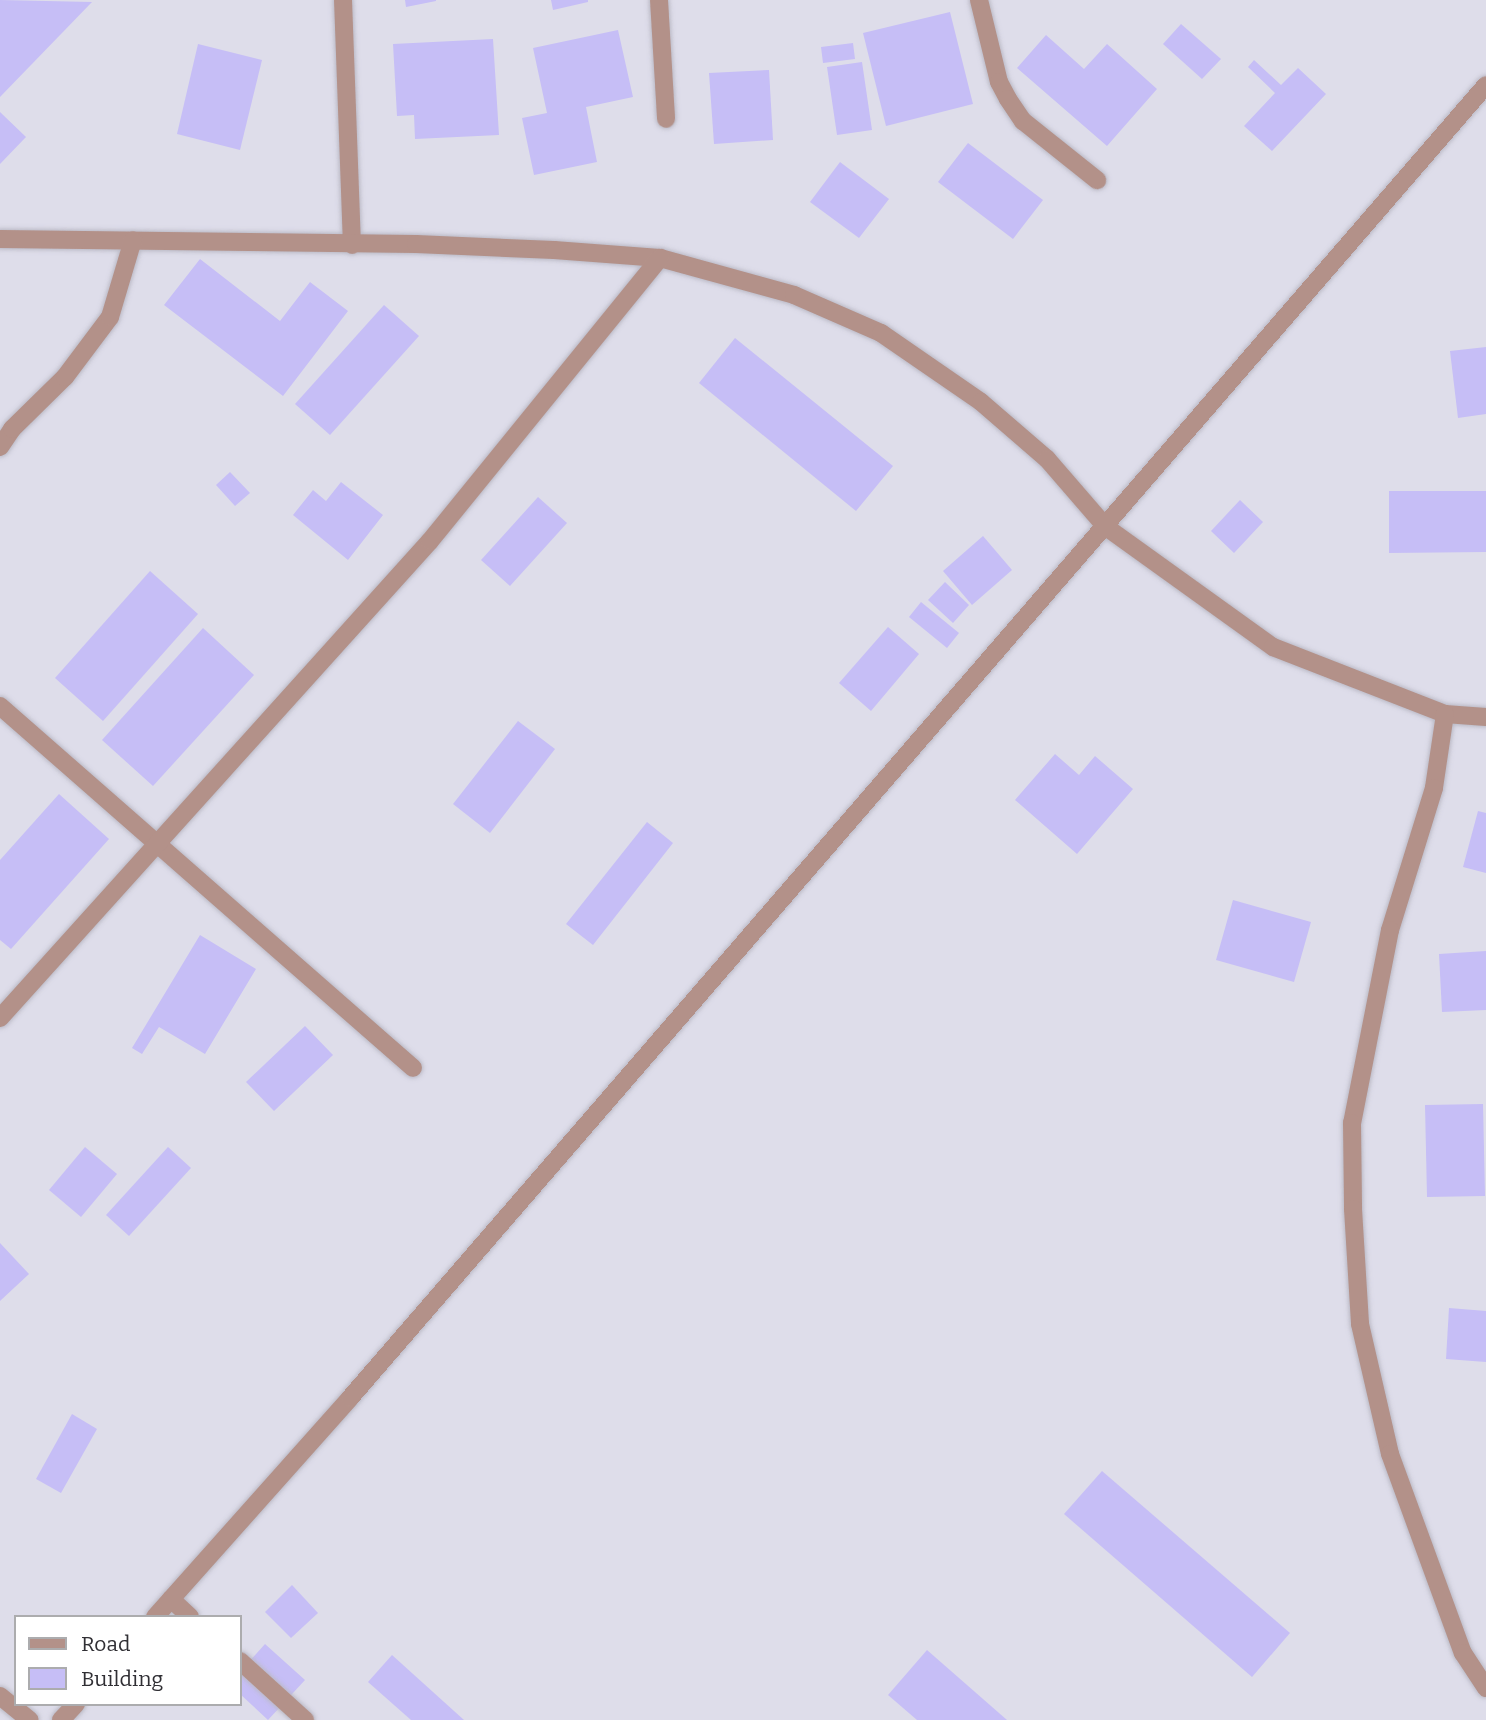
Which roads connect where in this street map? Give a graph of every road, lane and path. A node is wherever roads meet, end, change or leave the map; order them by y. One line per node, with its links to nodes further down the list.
1 (343, 0): 9 (street)
2 (659, 0): 5 (street)
3 (979, 0): 6 (street)
4 (1486, 85): 12 (street)
5 (666, 119)
6 (1097, 180)
7 (0, 239): 8 (street)
8 (133, 240): 9 (street); 11 (street)
9 (352, 245): 10 (street)
10 (660, 258): 12 (street); 16 (street)
11 (0, 447)
12 (1106, 527): 14 (street); 19 (street)
13 (0, 706): 16 (street)
14 (1445, 714): 15 (street); 23 (street)
15 (1486, 717)
16 (157, 844): 17 (street); 18 (street)
17 (0, 1018)
18 (413, 1068)
19 (171, 1599): 20 (street); 21 (street)
20 (157, 1615)
21 (188, 1615)
22 (242, 1663): 28 (street)
23 (1486, 1688)
24 (0, 1696): 26 (street)
25 (74, 1706): 27 (street)
26 (30, 1720)
27 (61, 1720)
28 (305, 1720)

